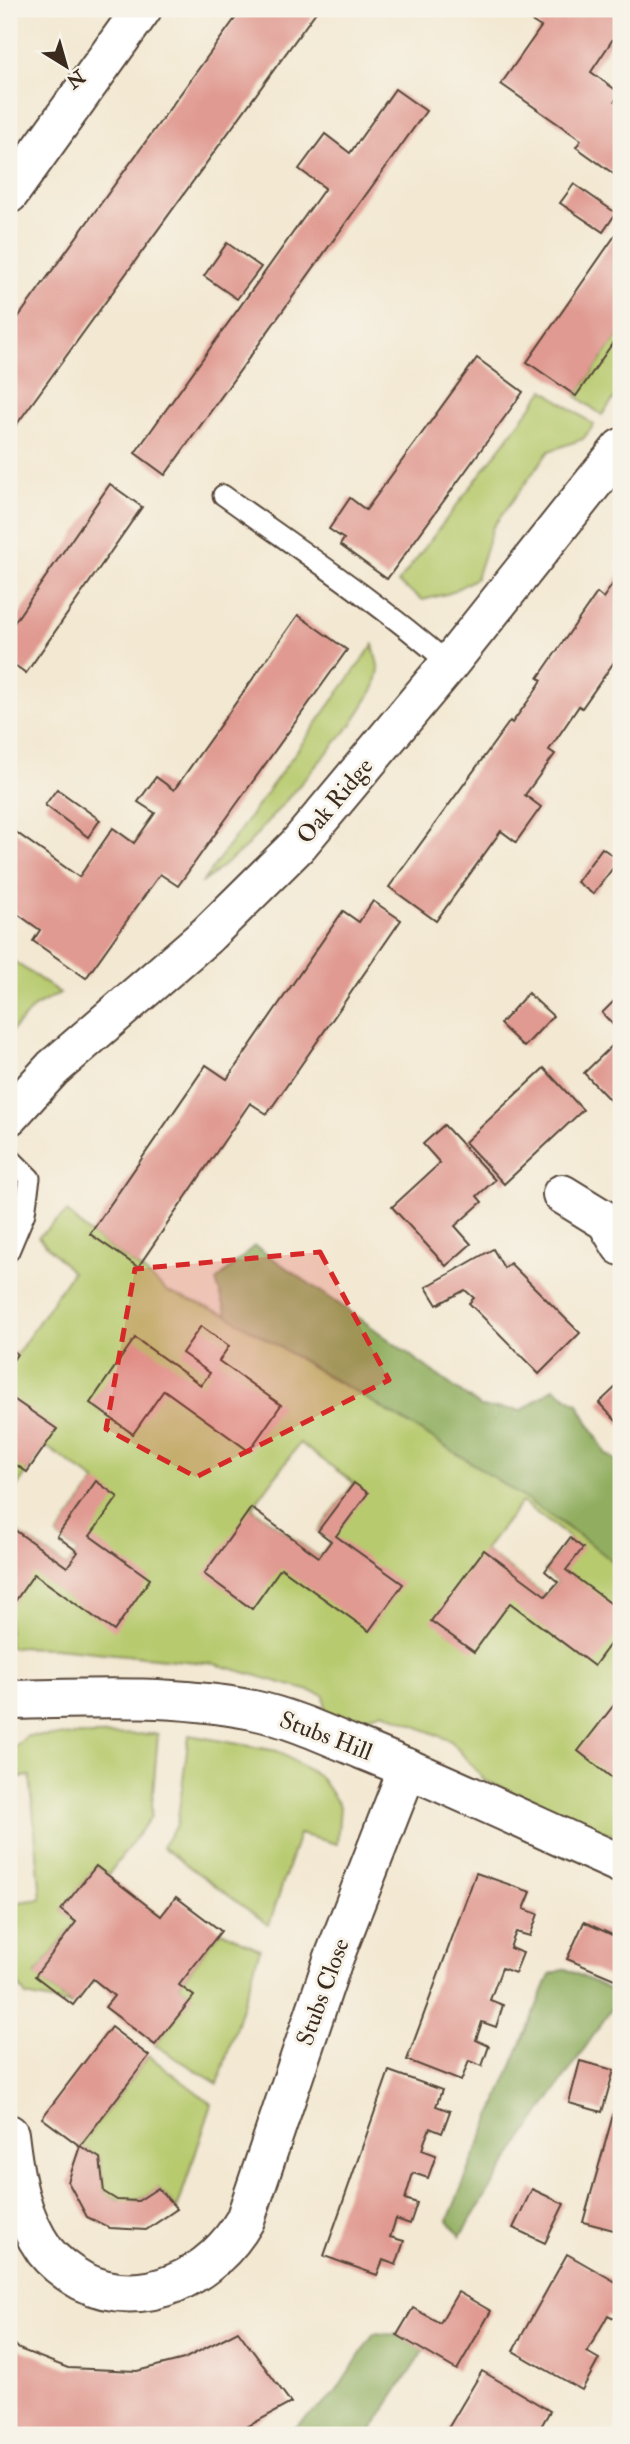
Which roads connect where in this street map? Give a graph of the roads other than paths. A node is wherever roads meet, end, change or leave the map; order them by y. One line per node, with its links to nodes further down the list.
1 (142, 9): 2 (street)
2 (9, 194)
3 (621, 448): 5 (street, Oak Ridge)
4 (223, 495): 5 (lane)
5 (449, 664): 6 (street, Oak Ridge)
6 (9, 1116)
7 (9, 1157): 10 (lane)
8 (562, 1194): 9 (street)
9 (616, 1224)
10 (9, 1251)
11 (9, 1700): 12 (street, Stubs Hill)
12 (408, 1768): 13 (street, Stubs Hill); 14 (street, Stubs Close)
13 (621, 1864)
14 (9, 2134)

